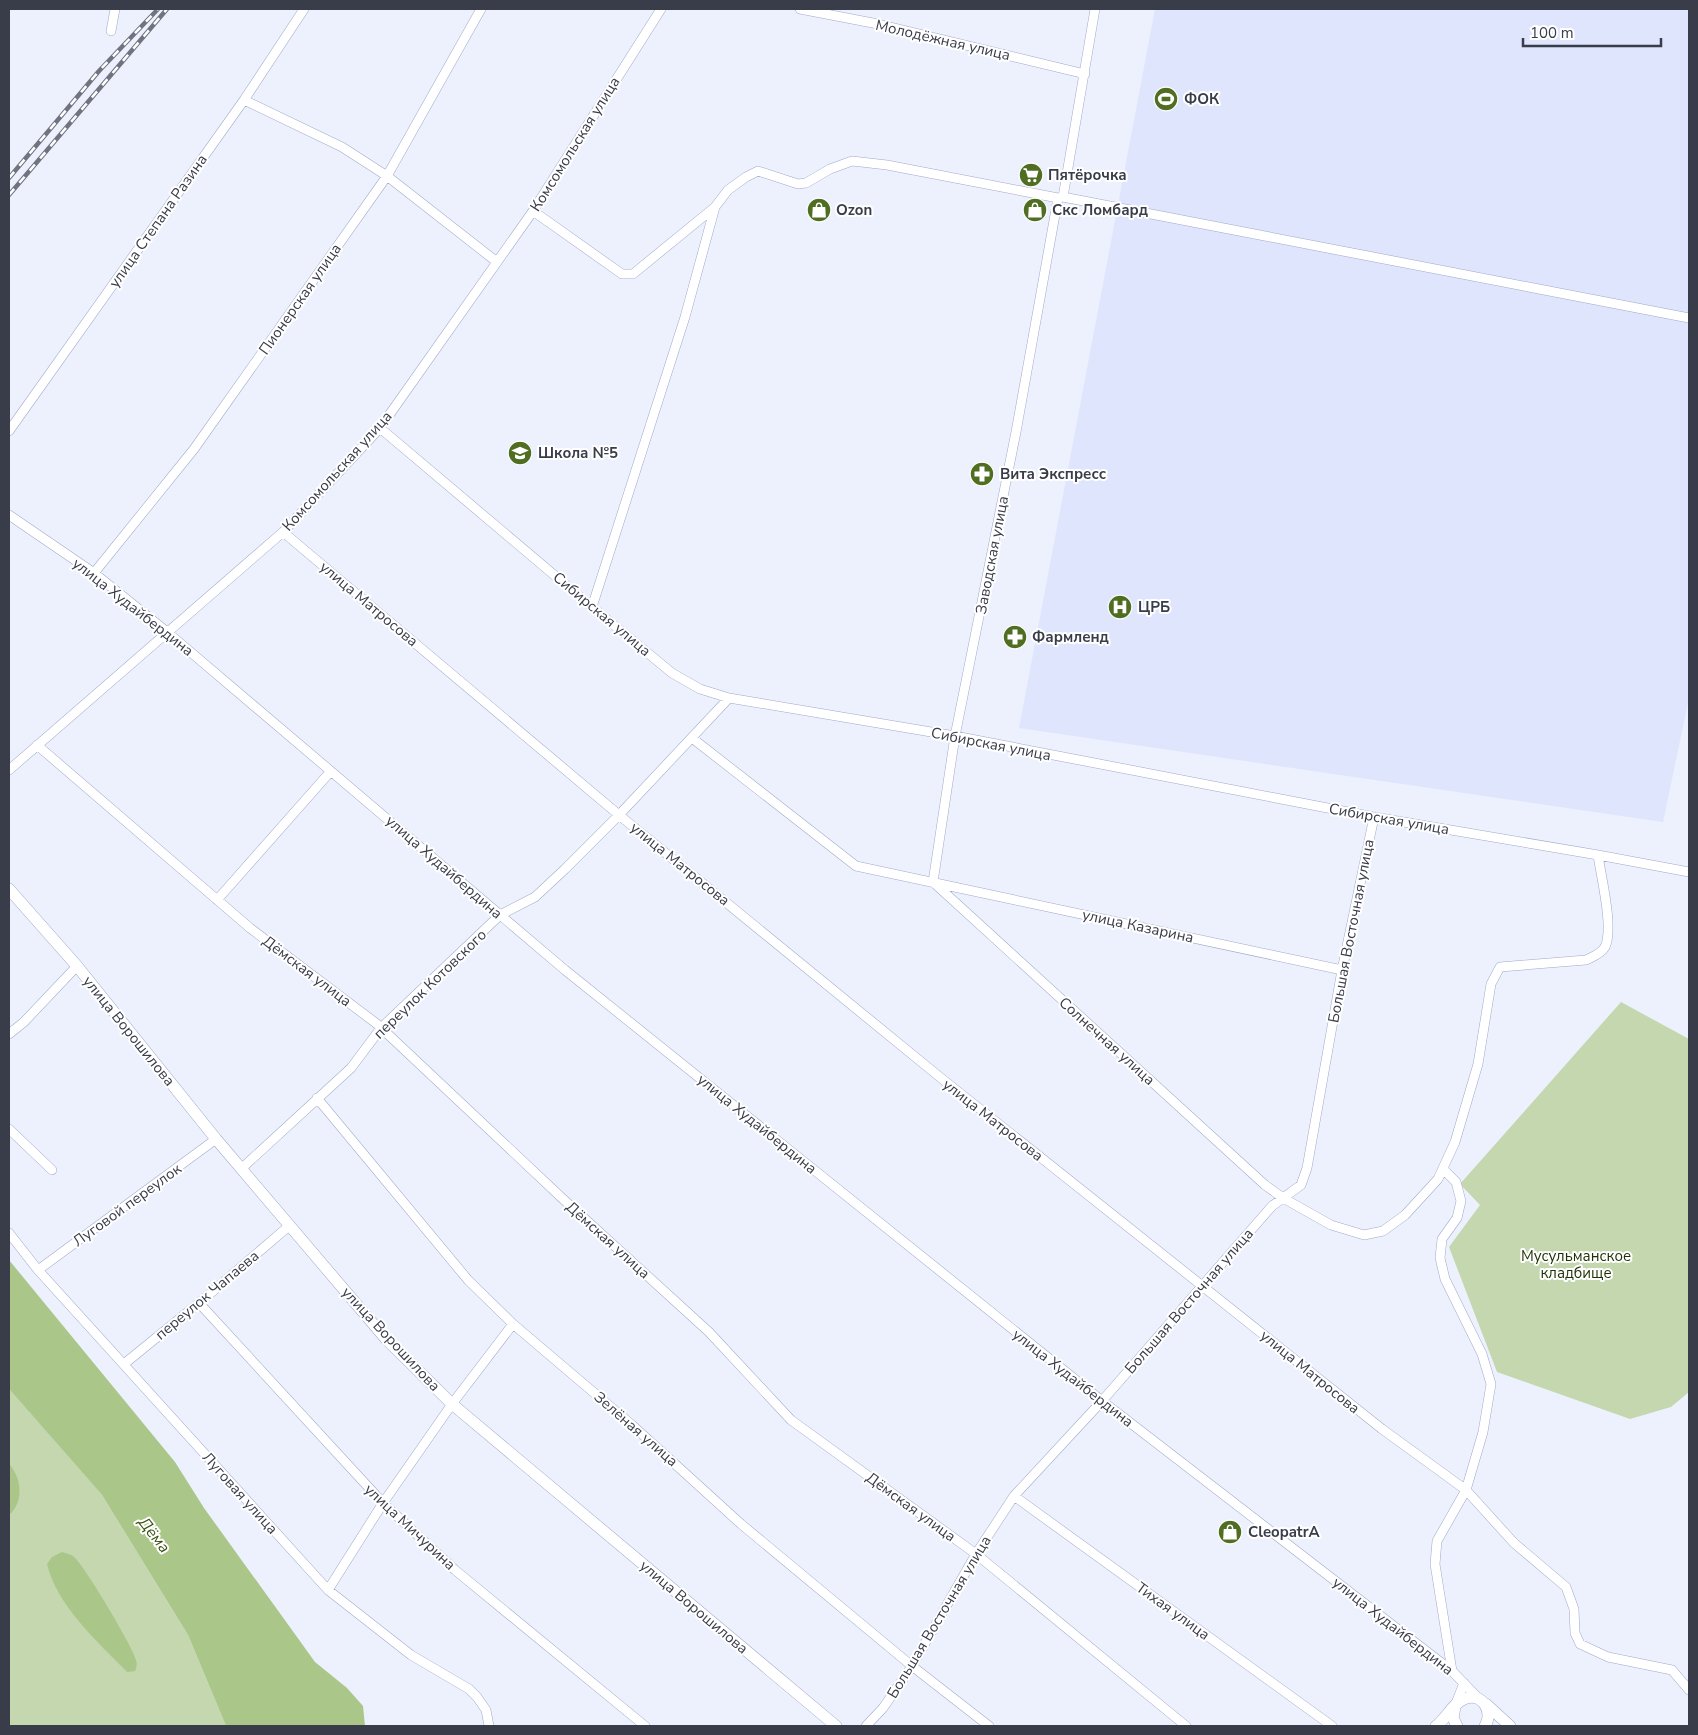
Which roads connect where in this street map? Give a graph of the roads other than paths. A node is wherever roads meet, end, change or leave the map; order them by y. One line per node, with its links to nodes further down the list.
1 (115, 9): 7 (street)
2 (304, 9): 9 (street, улица Степана Разина)
3 (481, 9): 10 (street, Пионерская улица)
4 (661, 9): 13 (street, Комсомольская улица)
5 (800, 9): 8 (street, Молодёжная улица)
6 (1096, 9): 8 (street, Заводская улица)
7 (111, 31)
8 (1085, 74): 11 (street, Заводская улица)
9 (244, 100): 10 (street); 17 (street, улица Степана Разина)
10 (387, 176): 14 (street); 20 (street, Пионерская улица)
11 (1060, 198): 12 (street); 15 (street); 24 (street, Заводская улица)
12 (715, 207): 13 (street); 21 (street)
13 (533, 211): 14 (street, Комсомольская улица)
14 (497, 262): 16 (street, Комсомольская улица)
15 (1689, 318)
16 (380, 428): 19 (street, Комсомольская улица); 21 (street, Сибирская улица)
17 (9, 430)
18 (9, 515): 20 (street, улица Худайбердина)
19 (283, 532): 22 (street, Комсомольская улица); 29 (street, улица Матросова)
20 (94, 573): 22 (street, улица Худайбердина)
21 (592, 607): 23 (street, Сибирская улица)
22 (168, 632): 26 (street, Комсомольская улица); 28 (street, улица Худайбердина)
23 (729, 698): 24 (street, Сибирская улица); 25 (street, переулок Котовского)
24 (956, 736): 30 (street, Сибирская улица); 33 (street, Заводская улица)
25 (692, 738): 29 (street, переулок Котовского); 33 (street, улица Казарина)
26 (37, 745): 27 (street, Комсомольская улица); 35 (street, Дёмская улица)
27 (9, 770)
28 (331, 771): 35 (street); 36 (street, улица Худайбердина)
29 (619, 815): 36 (street, переулок Котовского); 51 (street, улица Матросова)
30 (1374, 817): 31 (street, Сибирская улица); 38 (street, Большая Восточная улица)
31 (1598, 854): 32 (street, Сибирская улица); 45 (street, Солнечная улица)
32 (1689, 872)
33 (933, 882): 38 (street, улица Казарина); 47 (street, Солнечная улица)
34 (9, 889): 37 (street, улица Ворошилова)
35 (217, 900): 39 (street, Дёмская улица)
36 (500, 915): 39 (street, переулок Котовского); 55 (street, улица Худайбердина)
37 (76, 966): 40 (street); 43 (street, улица Ворошилова)
38 (1342, 970): 47 (street, Большая Восточная улица)
39 (381, 1028): 41 (street, переулок Котовского); 60 (street, Дёмская улица)
40 (9, 1034)
41 (317, 1098): 44 (street, переулок Котовского); 53 (street, Зелёная улица)
42 (9, 1128): 46 (street)
43 (216, 1140): 44 (street, улица Ворошилова); 50 (street, Луговой переулок)
44 (241, 1169): 48 (street, улица Ворошилова)
45 (1443, 1169): 47 (street, Солнечная улица); 57 (street)
46 (52, 1170)
47 (1283, 1198): 51 (street, Большая Восточная улица)
48 (289, 1226): 52 (street, переулок Чапаева); 56 (street, улица Ворошилова)
49 (9, 1233): 50 (street, Луговая улица)
50 (38, 1270): 54 (street, Луговая улица)
51 (1203, 1286): 55 (street, Большая Восточная улица); 57 (street, улица Матросова)
52 (199, 1303): 54 (street, переулок Чапаева); 59 (street, улица Мичурина)
53 (513, 1324): 56 (street); 62 (street, Зелёная улица)
54 (124, 1364): 61 (street, Луговая улица)
55 (1102, 1401): 58 (street, Большая Восточная улица); 63 (street, улица Худайбердина)
56 (452, 1404): 59 (street); 70 (street, улица Ворошилова)
57 (1466, 1490): 63 (street); 65 (street, улица Матросова)
58 (1014, 1496): 60 (street, Большая Восточная улица); 74 (street, Тихая улица)
59 (383, 1503): 61 (street); 69 (street, улица Мичурина)
60 (976, 1554): 62 (street, Большая Восточная улица); 73 (street, Дёмская улица)
61 (328, 1590): 68 (street, Луговая улица)
62 (912, 1666): 71 (street, Большая Восточная улица); 72 (street, Зелёная улица)
63 (1452, 1671): 64 (street, улица Худайбердина)
64 (1464, 1683): 66 (street, улица Худайбердина); 67 (street)
65 (1689, 1690)
66 (1482, 1701): 67 (street); 77 (street); 78 (street, улица Худайбердина)
67 (1455, 1707): 75 (street); 76 (street)
68 (489, 1726)
69 (645, 1726)
70 (836, 1726)
71 (866, 1726)
72 (989, 1726)
73 (1186, 1726)
74 (1332, 1726)
75 (1436, 1726)
76 (1457, 1726)
77 (1485, 1726)
78 (1510, 1726)

